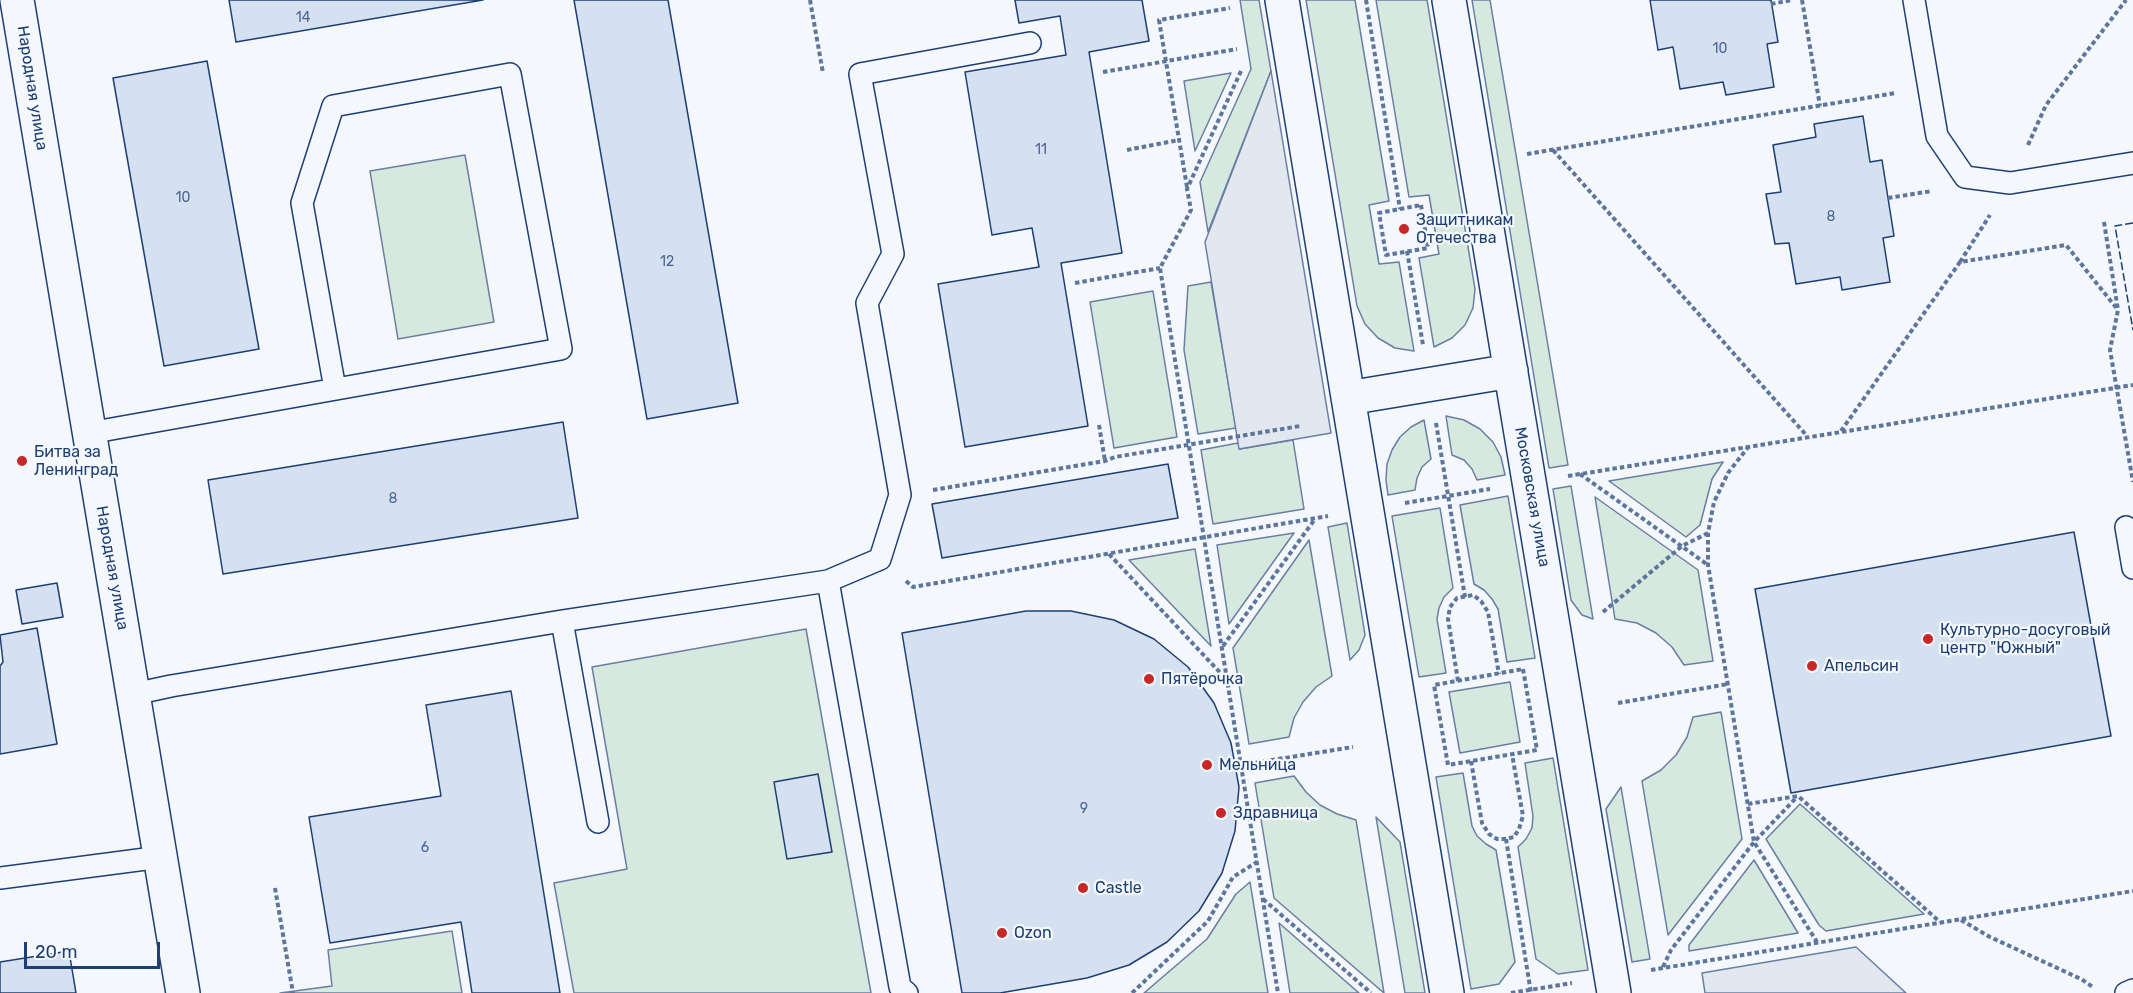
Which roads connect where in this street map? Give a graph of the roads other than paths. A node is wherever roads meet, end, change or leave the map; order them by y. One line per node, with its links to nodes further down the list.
1 (17, 0): 10 (street, Народная улица)
2 (1282, 0): 9 (street)
3 (1449, 0): 7 (street, Московская улица)
4 (1914, 0): 6 (lane)
5 (1030, 43): 13 (lane)
6 (2133, 163)
7 (1511, 371): 9 (street); 23 (street, Московская улица)
8 (335, 389): 8 (lane); 10 (lane)
9 (1348, 398): 22 (street)
10 (89, 432): 15 (street, Народная улица)
11 (2126, 527): 12 (lane)
12 (2133, 568)
13 (828, 581): 14 (lane); 21 (lane)
14 (562, 621): 15 (lane); 16 (lane)
15 (134, 694): 17 (street, Народная улица)
16 (598, 822)
17 (161, 857): 18 (lane); 20 (street, Народная улица)
18 (0, 878)
19 (2133, 990): 24 (lane)
20 (183, 993)
21 (907, 993)
22 (1447, 993)
23 (1614, 993)
24 (2126, 993)

